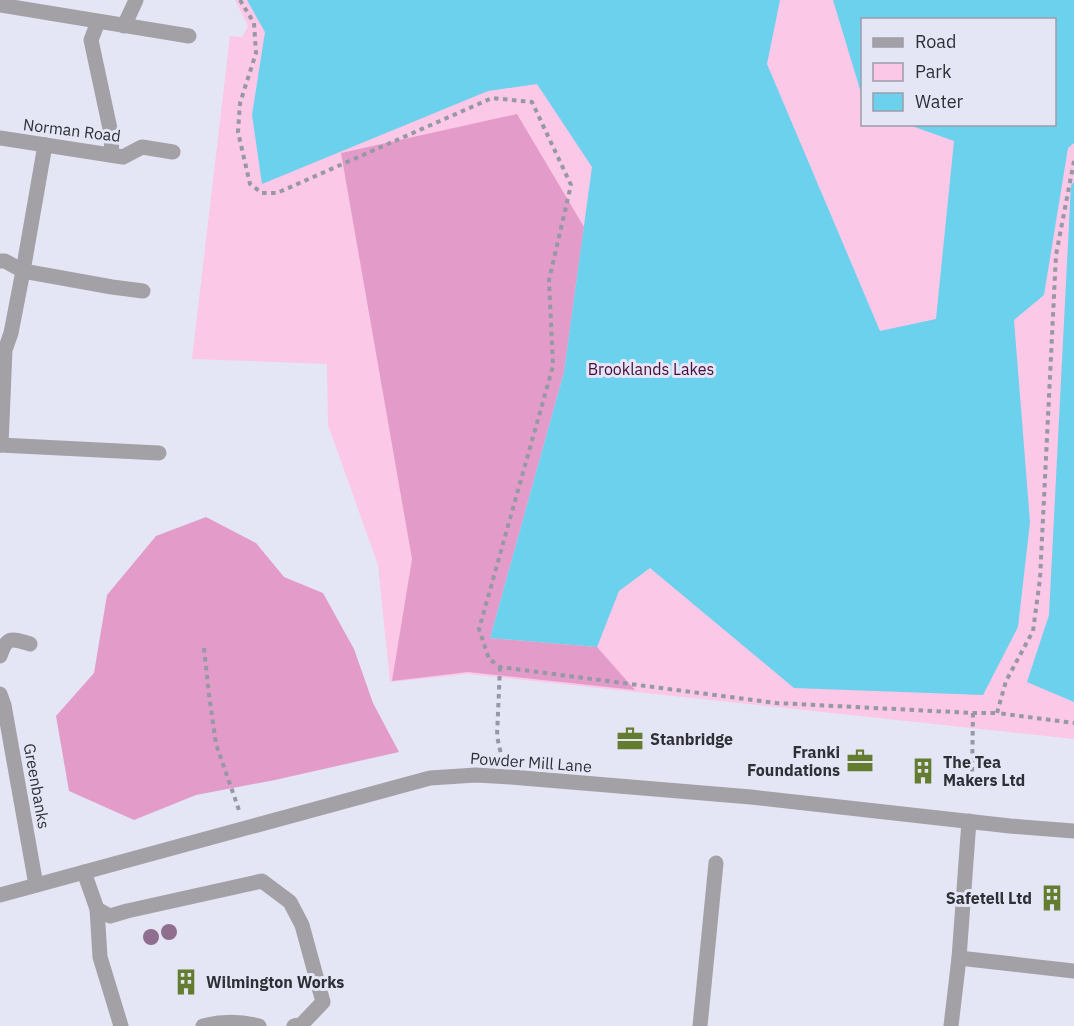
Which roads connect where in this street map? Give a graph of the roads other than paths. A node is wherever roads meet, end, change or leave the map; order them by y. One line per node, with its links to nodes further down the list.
1 (136, 0): 4 (street)
2 (0, 5): 3 (street)
3 (98, 22): 4 (street); 9 (street)
4 (124, 26): 5 (street)
5 (189, 36)
6 (0, 138): 7 (street, Norman Road)
7 (45, 145): 9 (street, Norman Road); 11 (street)
8 (172, 152): 9 (street, Norman Road)
9 (111, 155)
10 (0, 261): 11 (street)
11 (23, 271): 12 (street); 13 (street)
12 (143, 291)
13 (1, 445): 14 (street)
14 (159, 453)
15 (30, 644): 16 (street)
16 (0, 656)
17 (0, 694): 22 (street, Greenbanks)
18 (969, 821): 19 (street, Powder Mill Lane); 21 (street, Powder Mill Lane); 25 (street)
19 (1074, 831)
20 (716, 863): 31 (street)
21 (84, 872): 22 (street, Powder Mill Lane); 24 (street)
22 (36, 885): 23 (street, Powder Mill Lane)
23 (0, 895)
24 (97, 909): 27 (street); 30 (street)
25 (958, 958): 26 (street); 32 (street)
26 (1074, 971)
27 (121, 1026)
28 (203, 1026): 29 (street)
29 (259, 1026)
30 (294, 1026)
31 (700, 1026)
32 (951, 1026)

